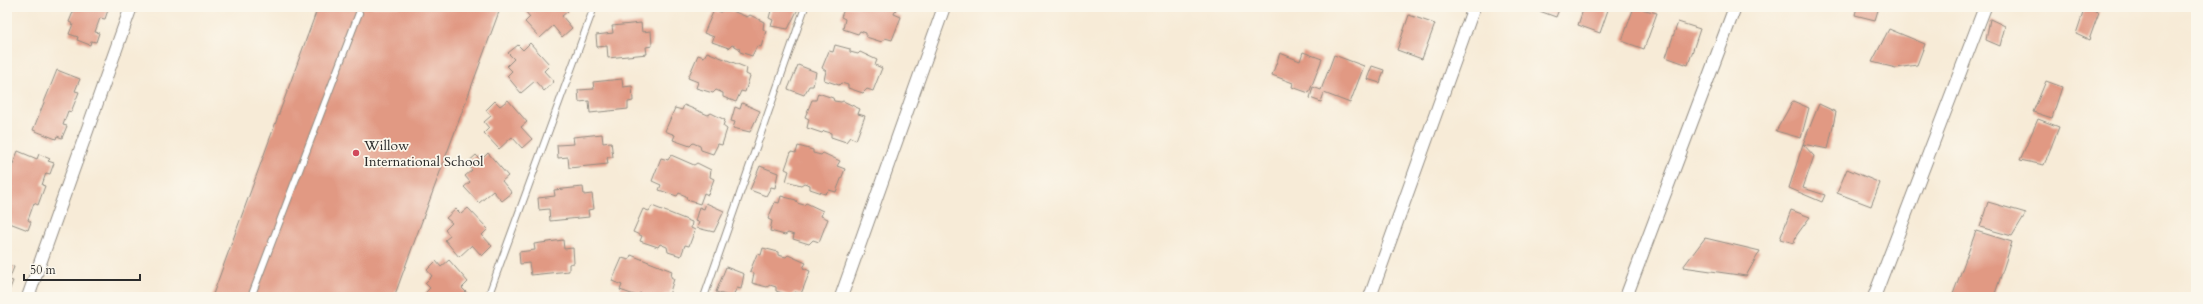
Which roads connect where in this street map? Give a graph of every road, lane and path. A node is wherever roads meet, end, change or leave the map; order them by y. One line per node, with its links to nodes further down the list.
1 (131, 7): 9 (street)
2 (594, 7): 11 (lane)
3 (805, 7): 12 (lane)
4 (944, 7): 13 (street)
5 (1474, 7): 14 (street)
6 (1735, 7): 15 (street)
7 (1984, 7): 16 (street)
8 (359, 13): 10 (lane)
9 (28, 297)
10 (251, 297)
11 (488, 297)
12 (704, 297)
13 (842, 297)
14 (1370, 297)
15 (1626, 297)
16 (1874, 297)

